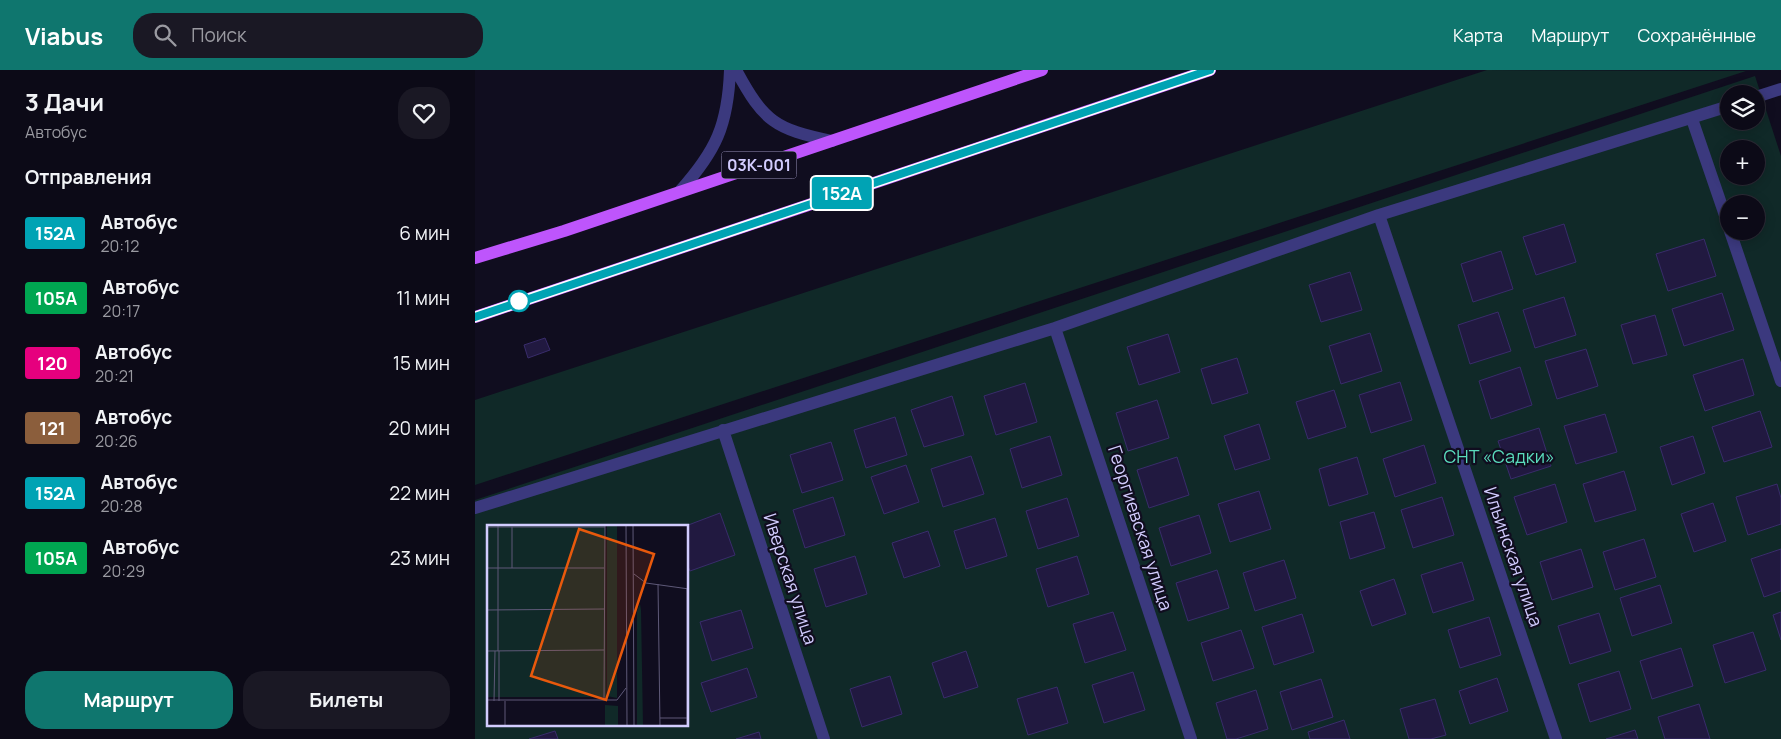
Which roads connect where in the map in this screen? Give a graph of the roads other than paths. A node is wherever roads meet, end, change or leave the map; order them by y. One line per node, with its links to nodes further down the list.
1 (729, 70): 10 (street)
2 (736, 70): 9 (street)
3 (1042, 70): 9 (main road, 03К-001)
4 (1210, 70): 15 (main road)
5 (1781, 89): 6 (street)
6 (1765, 94)
7 (1720, 109): 8 (street)
8 (1692, 119): 11 (street); 12 (street)
9 (832, 141): 10 (main road, 03К-001)
10 (680, 191): 14 (main road, 03К-001)
11 (1720, 201)
12 (1379, 215): 16 (street); 22 (street, Ильинская улица)
13 (1733, 240): 17 (street)
14 (475, 258)
15 (475, 316)
16 (1055, 328): 18 (street); 21 (street, Георгиевская улица)
17 (1781, 381)
18 (723, 430): 19 (street); 20 (street, Иверская улица)
19 (475, 508)
20 (824, 739)
21 (1191, 739)
22 (1556, 739)

